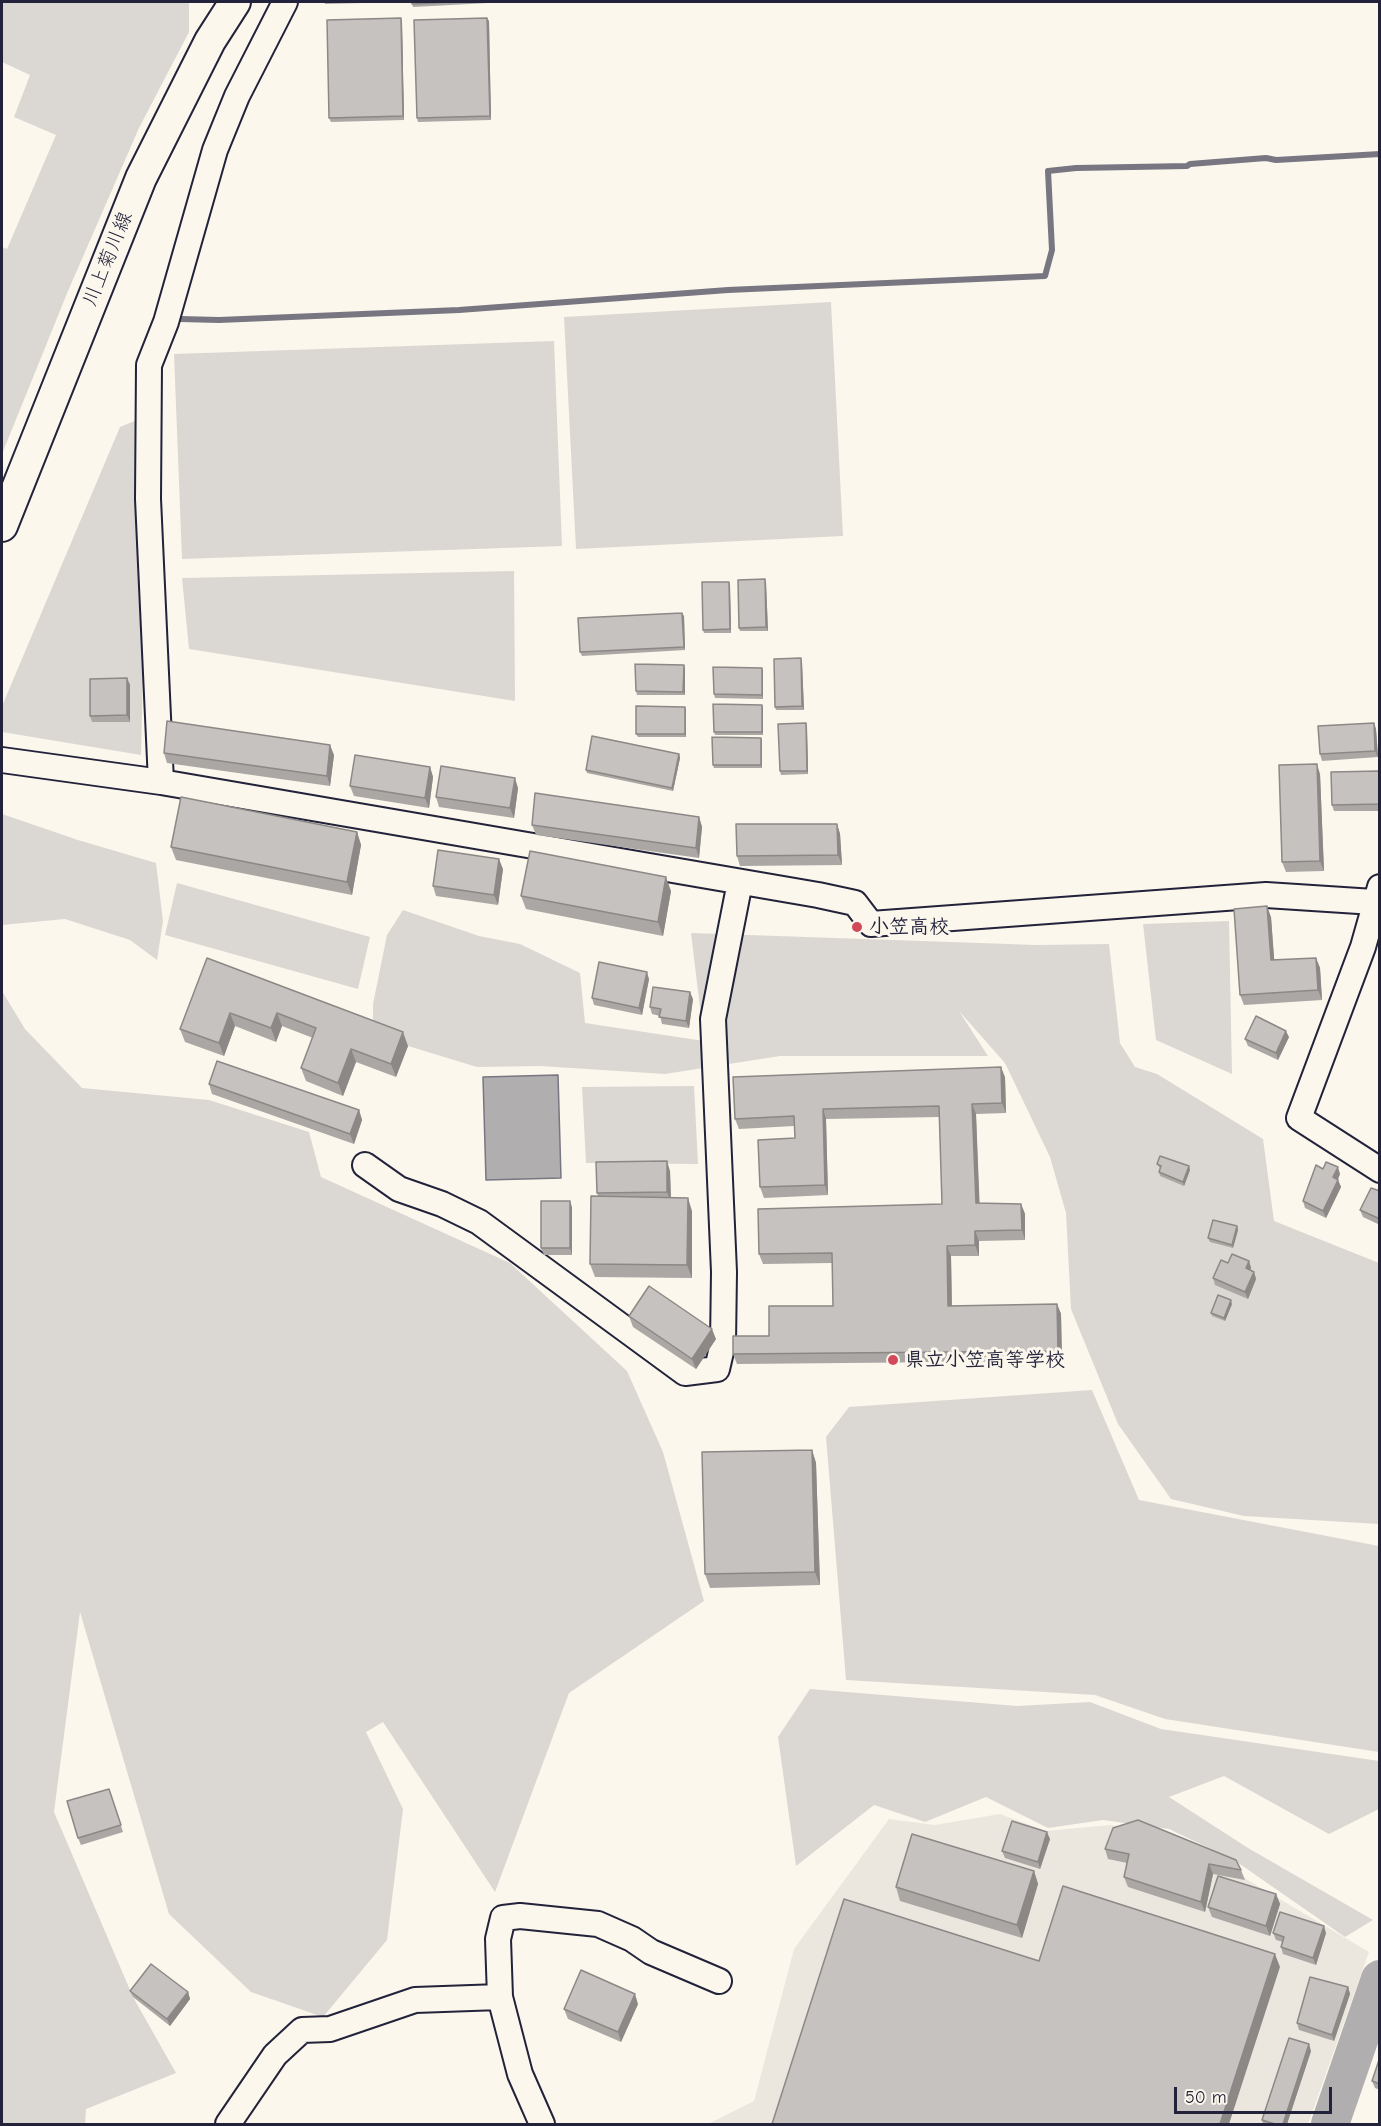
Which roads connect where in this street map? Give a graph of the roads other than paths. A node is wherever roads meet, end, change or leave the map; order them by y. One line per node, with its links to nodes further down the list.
1 (235, 2): 3 (main road, 川上菊川線)
2 (285, 2): 5 (street)
3 (2, 526)
4 (2, 759): 5 (street)
5 (161, 782): 6 (street)
6 (740, 882): 7 (street); 8 (street)
7 (1378, 898): 9 (street)
8 (364, 1165)
9 (1380, 1170)
10 (719, 1981): 11 (street)
11 (500, 1997): 12 (street); 13 (street)
12 (228, 2124)
13 (542, 2124)

